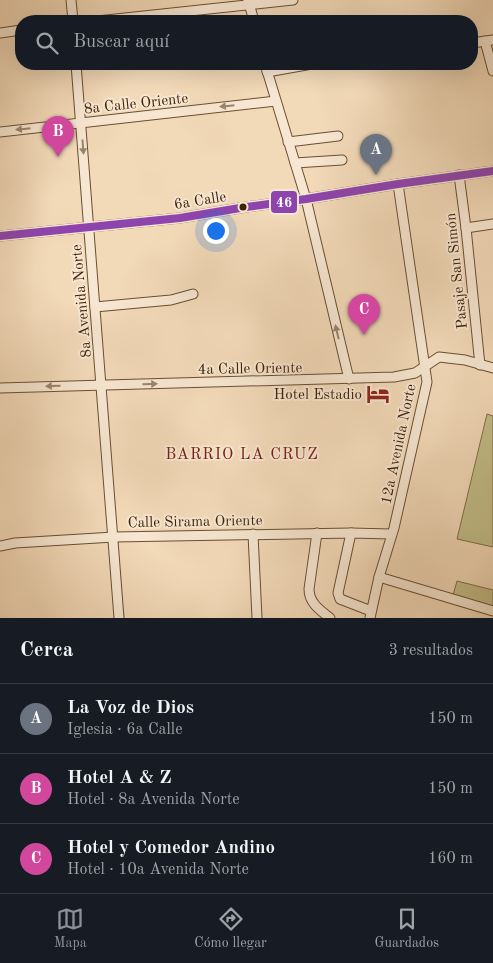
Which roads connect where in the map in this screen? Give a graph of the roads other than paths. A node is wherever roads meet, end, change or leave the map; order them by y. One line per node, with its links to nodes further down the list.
1 (71, 0): 4 (street)
2 (293, 0): 3 (street)
3 (249, 3): 5 (street)
4 (72, 15)
5 (148, 15)
6 (15, 31): 7 (street)
7 (0, 33)
8 (489, 40): 11 (street)
9 (77, 70): 13 (street, 8a Avenida Norte)
10 (267, 70): 12 (street)
11 (493, 71)
12 (276, 101): 13 (street, 8a Calle Oriente, one-way to 13); 16 (street)
13 (81, 123): 14 (street, 8a Calle Oriente, one-way to 14); 24 (street, 8a Avenida Norte, one-way to 24)
14 (0, 132)
15 (338, 136): 16 (street)
16 (288, 142): 18 (street)
17 (342, 160): 18 (street)
18 (295, 163): 22 (street)
19 (493, 171): 20 (street, 6a Calle)
20 (459, 175): 21 (street, 6a Calle); 25 (street, Pasaje San Simón)
21 (398, 184): 22 (street, 6a Calle); 30 (street, 12a Avenida Norte)
22 (306, 199): 24 (street, 6a Calle); 32 (street, one-way to 22)
23 (493, 224): 25 (street)
24 (88, 226): 26 (street, 6a Calle); 28 (street, 8a Avenida Norte)
25 (466, 228): 29 (street, Pasaje San Simón)
26 (0, 236)
27 (193, 294): 28 (street)
28 (95, 307): 33 (street, 8a Avenida Norte)
29 (480, 365): 30 (street, 4a Calle Oriente); 31 (street, 4a Calle Oriente)
30 (424, 367): 32 (street, 4a Calle Oriente); 38 (street, 12a Avenida Norte)
31 (493, 368)
32 (349, 379): 33 (street, 4a Calle Oriente, one-way to 32)
33 (102, 385): 34 (street, 4a Calle Oriente, one-way to 34); 39 (street, 8a Avenida Norte)
34 (0, 388)
35 (317, 533): 36 (street, Calle Sirama Oriente); 37 (street, Calle Sirama Oriente); 46 (street)
36 (351, 533): 38 (street, Calle Sirama Oriente); 43 (street)
37 (253, 534): 39 (street, Calle Sirama Oriente); 45 (street)
38 (392, 534): 41 (street, 12a Avenida Norte)
39 (114, 537): 40 (street, Calle Sirama Oriente); 44 (street, 8a Avenida Norte)
40 (0, 546)
41 (379, 577): 42 (street); 43 (street, 12a Avenida Norte)
42 (493, 611)
43 (371, 615)
44 (119, 618)
45 (257, 618)
46 (330, 618)

